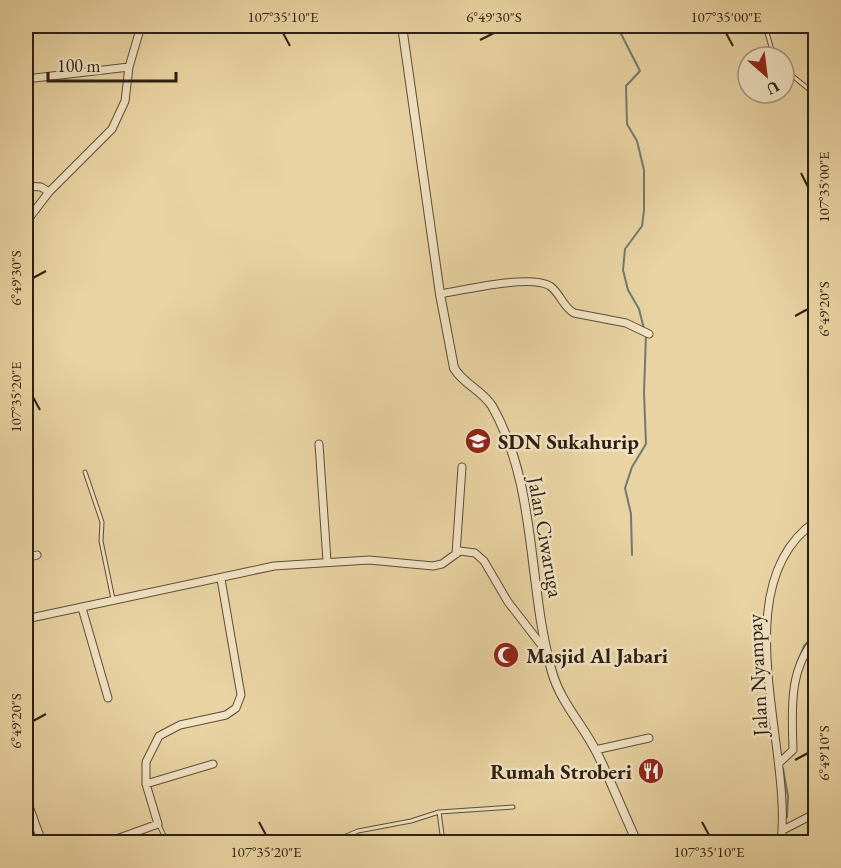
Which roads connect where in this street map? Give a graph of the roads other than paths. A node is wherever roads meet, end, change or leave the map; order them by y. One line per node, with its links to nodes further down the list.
1 (141, 26): 5 (street)
2 (402, 26): 12 (street, Jalan Ciwaruga)
3 (765, 26): 4 (lane)
4 (771, 45)
5 (129, 67): 6 (street); 10 (street)
6 (26, 79)
7 (796, 79): 8 (lane)
8 (816, 95)
9 (26, 186): 10 (street)
10 (49, 192): 11 (street)
11 (26, 222)
12 (440, 294): 13 (street); 27 (street, Jalan Ciwaruga)
13 (649, 334)
14 (319, 444): 21 (street)
15 (462, 467): 18 (street)
16 (85, 472): 23 (lane)
17 (816, 521): 31 (street, Jalan Nyampay)
18 (456, 554): 21 (street); 27 (street)
19 (37, 555): 20 (street)
20 (26, 558)
21 (327, 561): 22 (street)
22 (221, 579): 23 (street); 33 (street)
23 (114, 601): 24 (street)
24 (82, 608): 25 (street); 28 (street)
25 (26, 619)
26 (816, 638): 31 (street)
27 (548, 653): 30 (street, Jalan Ciwaruga)
28 (108, 698)
29 (649, 738): 30 (street)
30 (596, 750): 45 (street, Jalan Ciwaruga)
31 (779, 763): 39 (street, Jalan Nyampay)
32 (213, 764): 33 (street)
33 (147, 784): 38 (street)
34 (26, 798): 40 (street)
35 (513, 807): 36 (lane)
36 (439, 812): 43 (lane); 44 (lane)
37 (816, 813): 39 (street)
38 (158, 824): 41 (street); 42 (lane)
39 (783, 830): 46 (street, Jalan Nyampay)
40 (42, 843)
41 (108, 843)
42 (166, 843)
43 (332, 843)
44 (443, 843)
45 (637, 843)
46 (782, 843)

